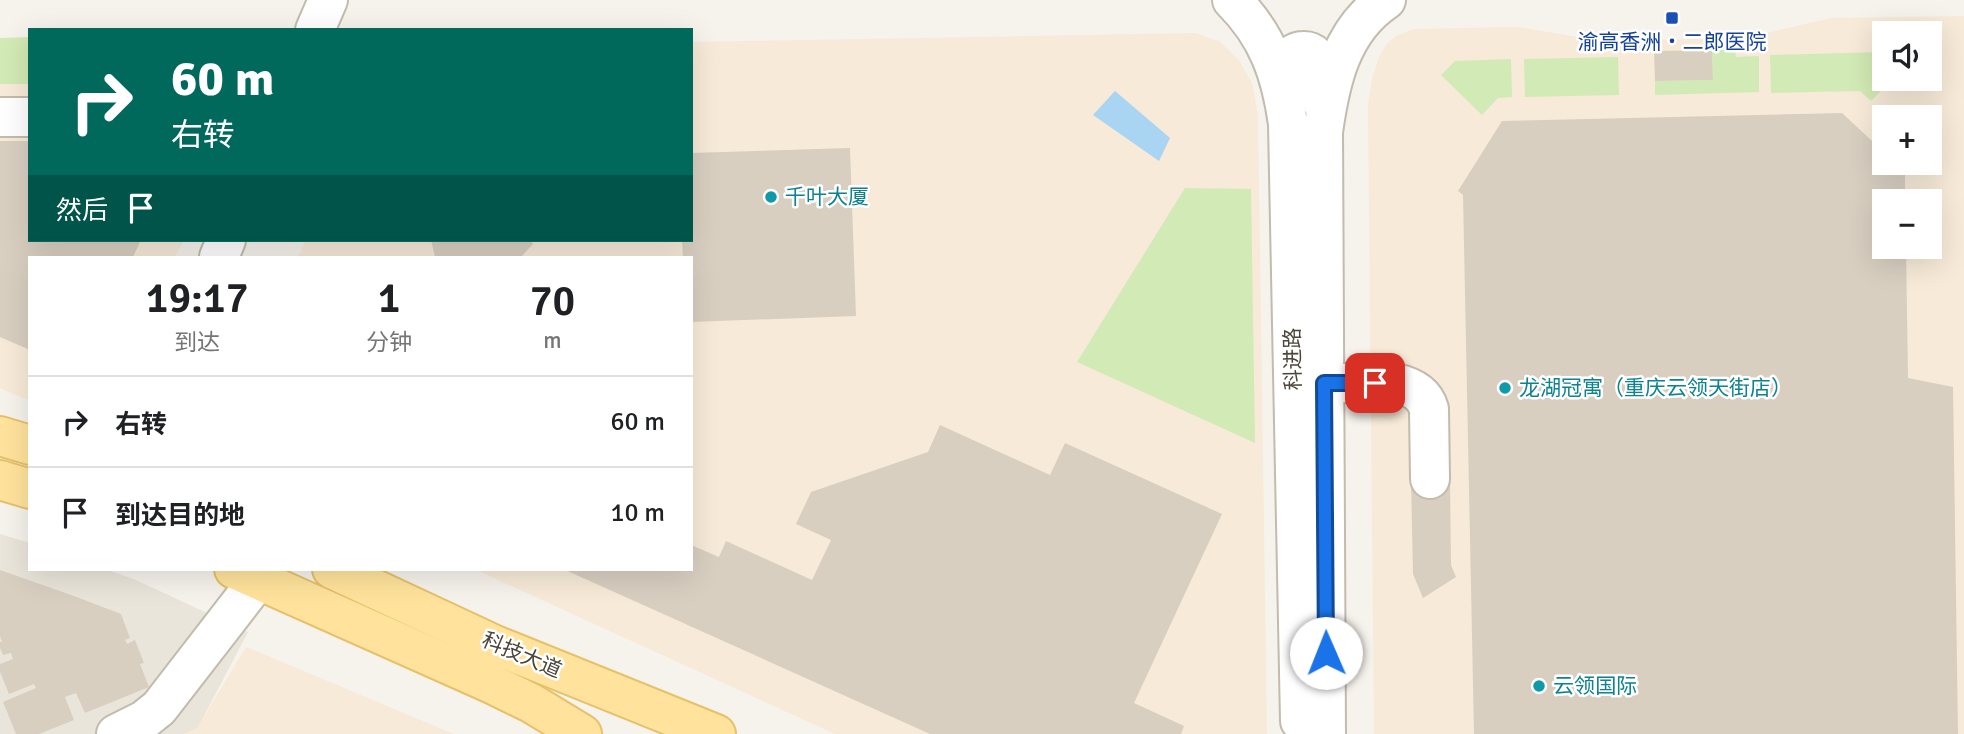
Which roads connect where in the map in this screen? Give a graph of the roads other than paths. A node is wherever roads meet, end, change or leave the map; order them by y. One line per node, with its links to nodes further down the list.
1 (328, 0): 4 (street)
2 (1232, 0): 5 (street, 科进路)
3 (1386, 0): 8 (street)
4 (316, 28)
5 (1286, 104): 8 (street); 20 (street, 科进路)
6 (0, 117): 7 (street)
7 (28, 117)
8 (1323, 132): 9 (street)
9 (1324, 383): 10 (street); 21 (street)
10 (1430, 479)
11 (0, 480): 12 (main road)
12 (28, 488)
13 (336, 571): 15 (main road, 科技大道)
14 (246, 574): 16 (street); 17 (main road, 科技大道)
15 (495, 645): 18 (main road); 19 (main road, 科技大道)
16 (116, 734)
17 (582, 734)
18 (665, 734)
19 (716, 734)
20 (1300, 734)
21 (1326, 734)

